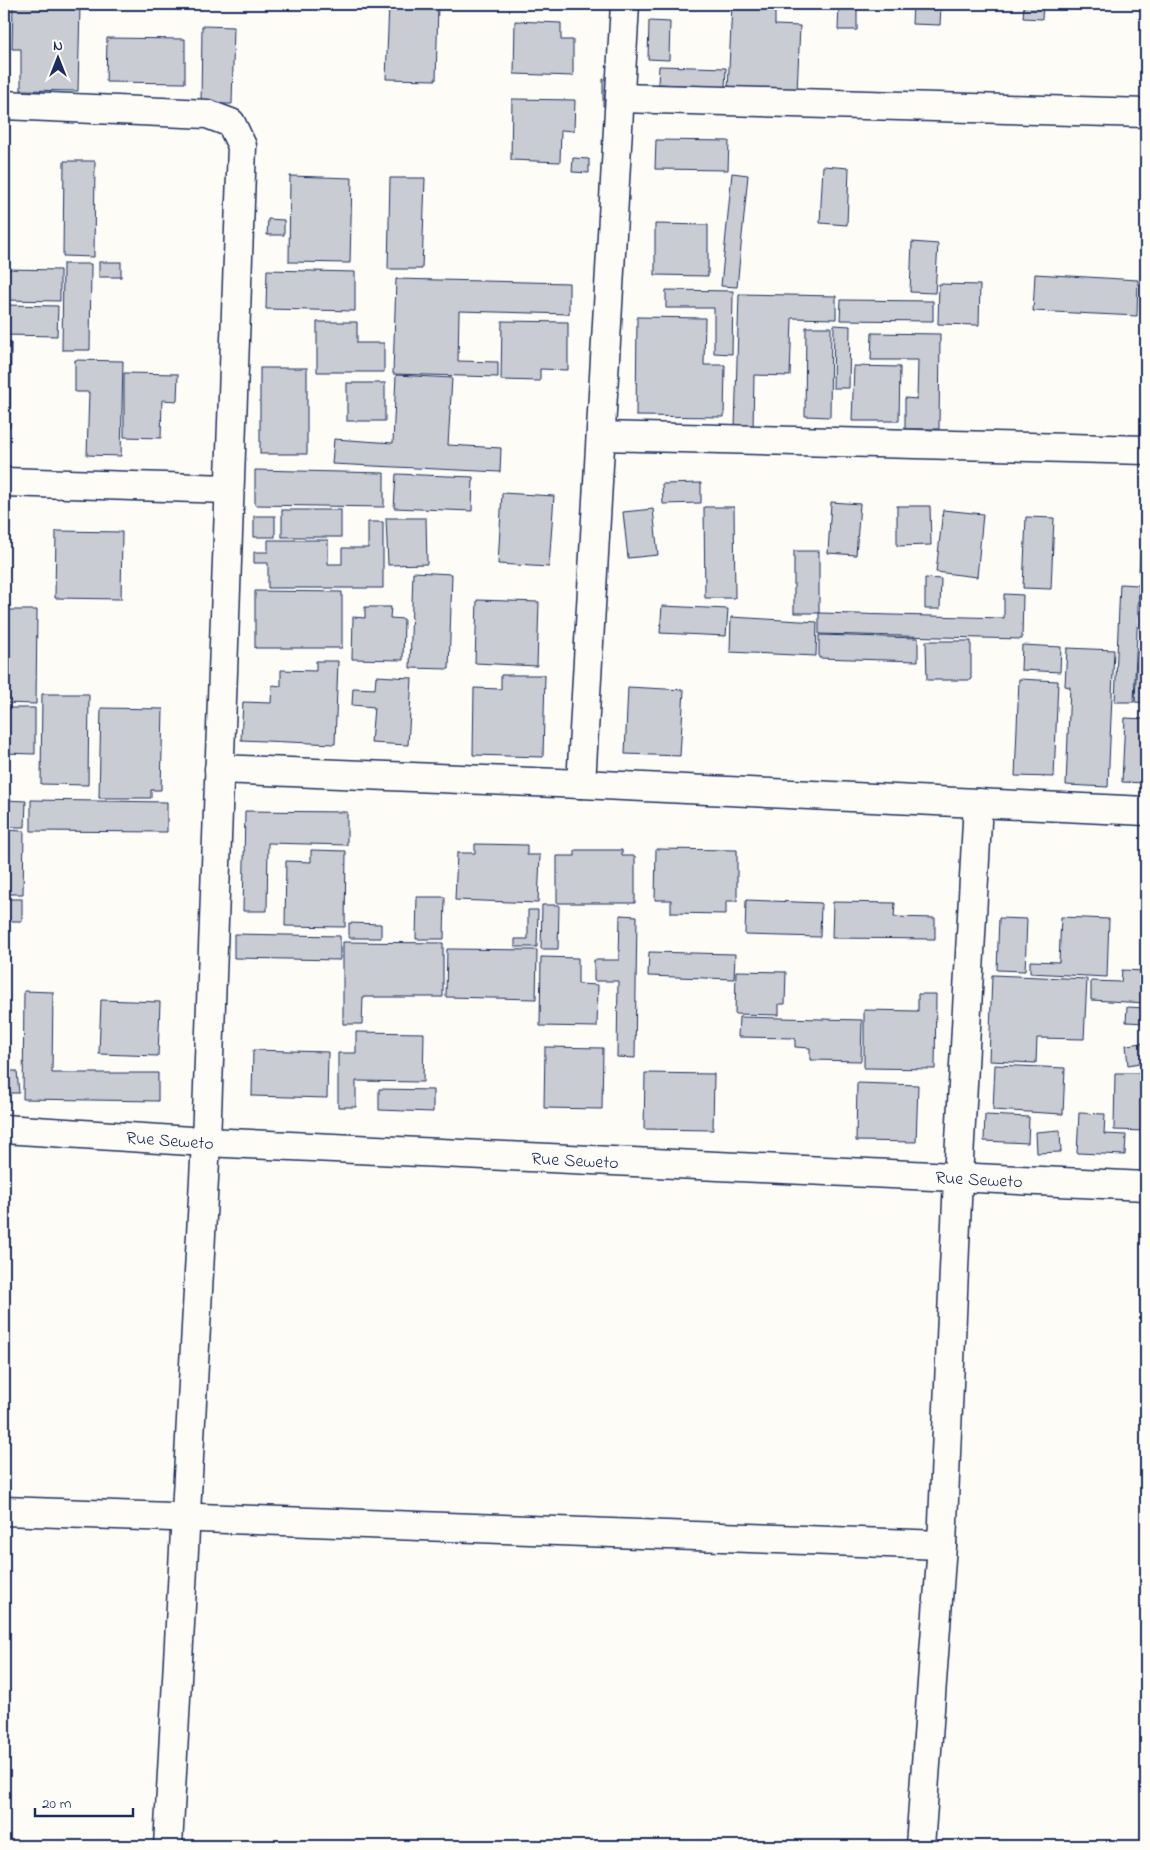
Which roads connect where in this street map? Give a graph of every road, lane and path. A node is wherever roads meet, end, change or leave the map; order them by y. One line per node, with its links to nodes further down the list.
1 (625, 4): 2 (street)
2 (620, 98): 4 (street); 5 (street)
3 (4, 105): 8 (street)
4 (1146, 113)
5 (601, 436): 6 (street); 10 (street)
6 (1146, 450)
7 (4, 482): 8 (street)
8 (230, 489): 9 (street)
9 (219, 769): 10 (street); 14 (street)
10 (581, 784): 11 (street)
11 (978, 803): 12 (street); 15 (street)
12 (1146, 811)
13 (4, 1129): 14 (street, Rue Seweto)
14 (206, 1142): 15 (street, Rue Seweto); 18 (street)
15 (958, 1178): 16 (street, Rue Seweto); 19 (street)
16 (1146, 1186)
17 (4, 1511): 18 (street)
18 (186, 1518): 19 (street); 20 (street)
19 (942, 1544): 21 (street)
20 (168, 1846)
21 (920, 1846)

